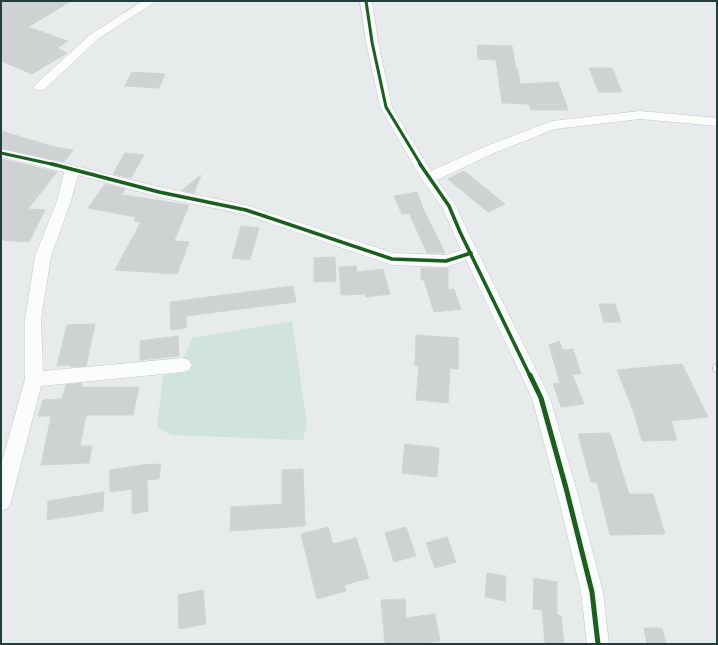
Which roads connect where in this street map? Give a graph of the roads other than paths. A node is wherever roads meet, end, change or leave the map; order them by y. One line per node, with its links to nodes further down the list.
1 (151, 1): 3 (street)
2 (366, 1): 7 (street)
3 (40, 88)
4 (717, 122): 7 (street)
5 (1, 153): 6 (street)
6 (72, 169): 8 (street); 10 (street)
7 (428, 178): 8 (street)
8 (471, 253): 12 (street)
9 (183, 365): 10 (street)
10 (34, 379): 11 (street)
11 (1, 502)
12 (598, 644)

